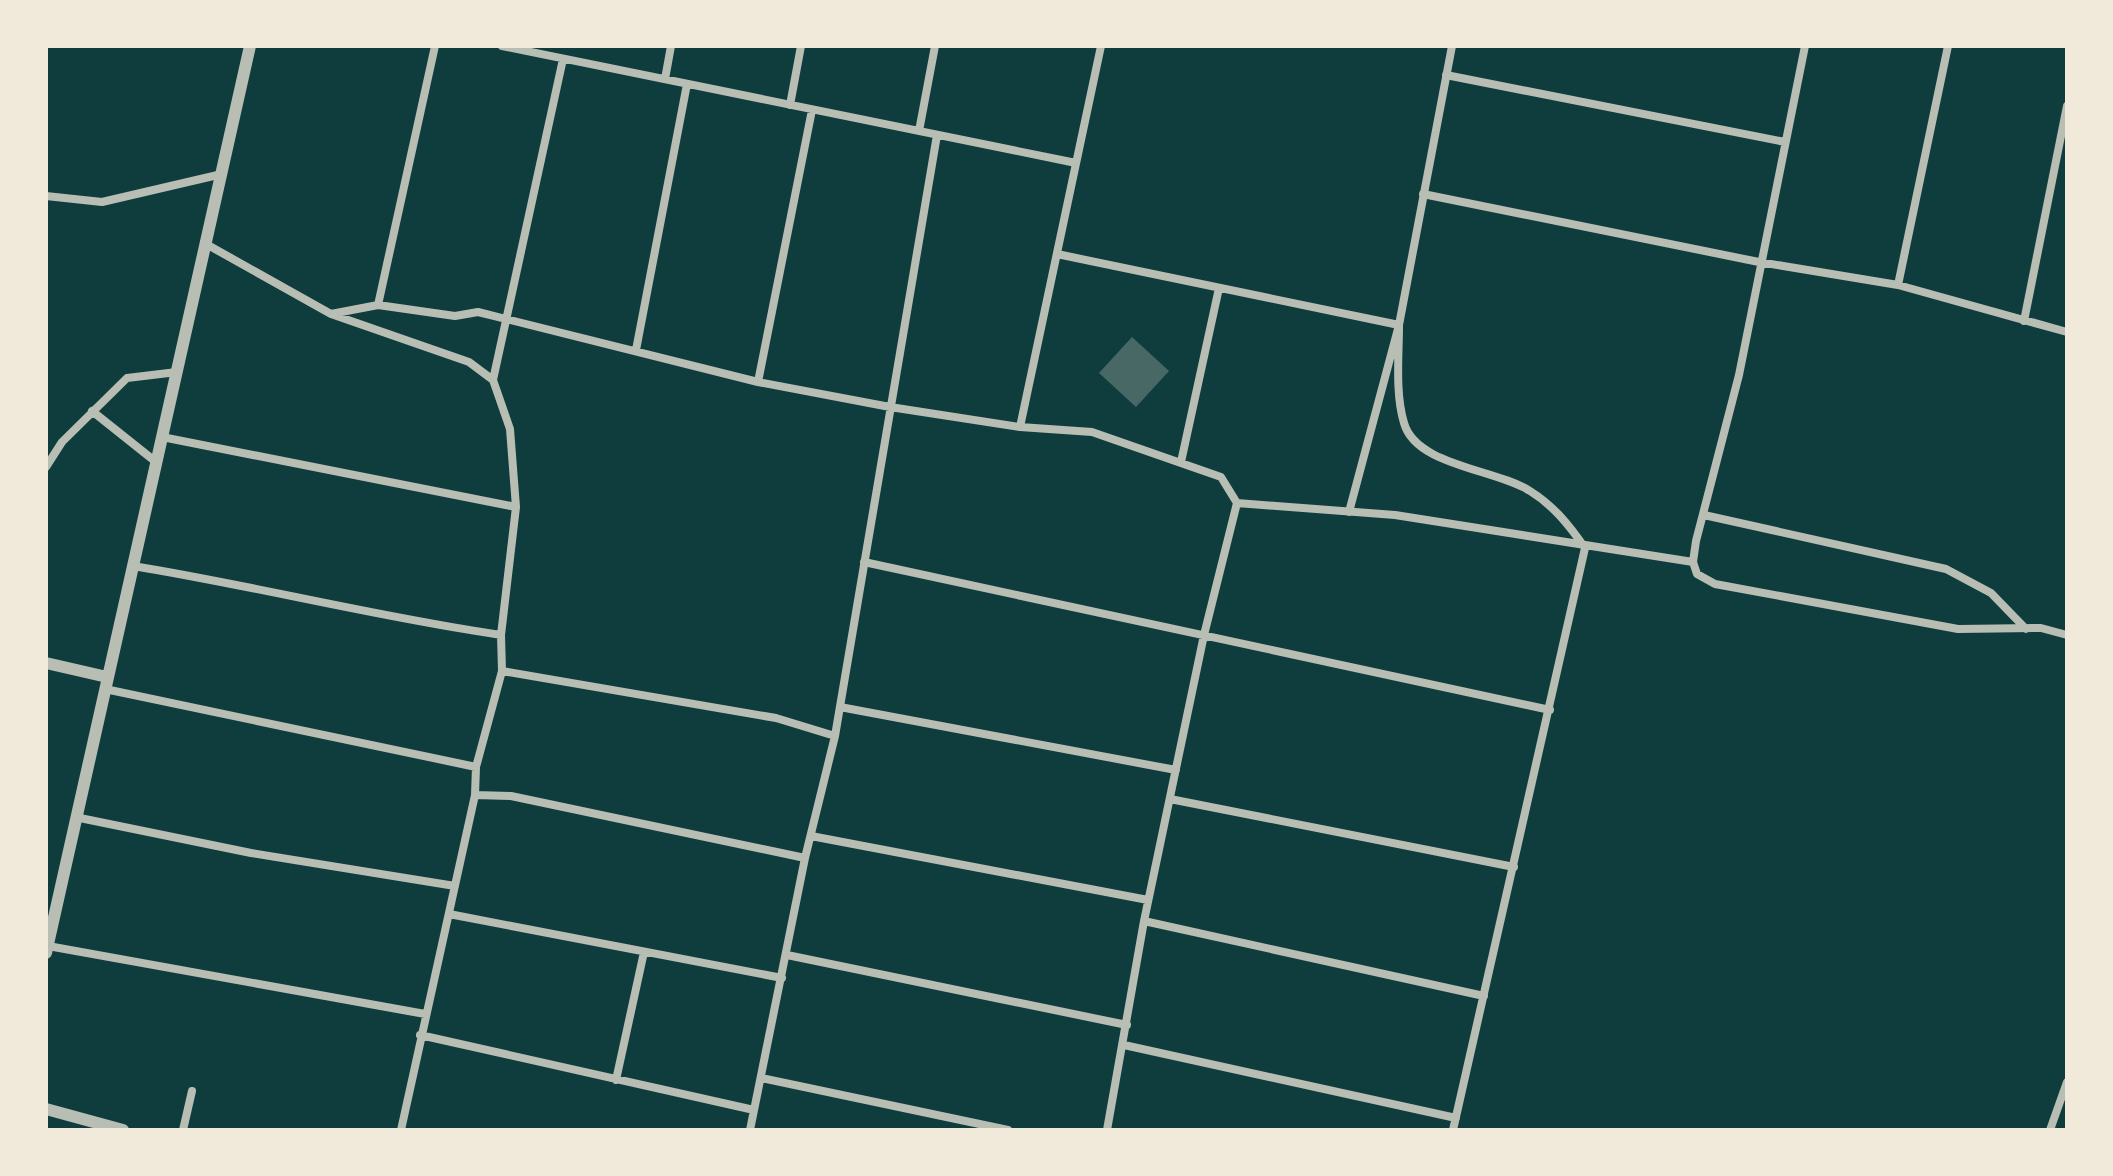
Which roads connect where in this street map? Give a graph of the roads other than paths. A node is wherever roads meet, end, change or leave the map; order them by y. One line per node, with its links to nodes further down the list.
1 (250, 46): 23 (street)
2 (435, 46): 31 (street)
3 (502, 46): 11 (street)
4 (671, 46): 14 (street)
5 (801, 46): 16 (street)
6 (935, 46): 19 (street)
7 (1101, 46): 22 (street)
8 (1451, 46): 13 (street)
9 (1805, 46): 21 (street)
10 (1948, 46): 29 (street)
11 (536, 49): 12 (street)
12 (563, 59): 14 (street); 34 (street)
13 (1446, 75): 21 (street); 24 (street)
14 (665, 79): 15 (street)
15 (687, 84): 16 (street); 37 (street)
16 (790, 105): 18 (street)
17 (2067, 106): 33 (street)
18 (812, 110): 19 (street); 40 (street)
19 (919, 131): 20 (street)
20 (937, 135): 22 (street); 41 (street)
21 (1785, 142): 28 (street)
22 (1076, 163): 27 (street)
23 (222, 174): 25 (street); 26 (street)
24 (1423, 194): 28 (street); 35 (street)
25 (46, 196)
26 (206, 244): 32 (street); 38 (street)
27 (1057, 254): 30 (street); 43 (street)
28 (1759, 262): 29 (street); 51 (street)
29 (1898, 285): 33 (street)
30 (1219, 288): 35 (street); 46 (street)
31 (378, 305): 32 (street); 34 (street)
32 (331, 314): 39 (street)
33 (2024, 321): 36 (street)
34 (507, 322): 37 (street); 39 (street)
35 (1399, 325): 50 (street); 52 (street)
36 (2067, 332)
37 (636, 350): 40 (street)
38 (177, 372): 42 (street); 44 (street)
39 (493, 380): 49 (street)
40 (758, 382): 41 (street)
41 (890, 407): 43 (street); 53 (street)
42 (92, 411): 45 (street); 47 (street)
43 (1020, 427): 46 (street)
44 (162, 437): 45 (street); 49 (street)
45 (156, 462): 55 (street)
46 (1181, 462): 48 (street)
47 (46, 467)
48 (1237, 503): 50 (street); 58 (street)
49 (516, 507): 57 (street)
50 (1349, 512): 52 (street)
51 (1704, 515): 54 (street); 56 (street)
52 (1585, 548): 54 (street); 64 (street)
53 (864, 562): 58 (street); 63 (street)
54 (1693, 562): 56 (street)
55 (133, 566): 57 (street); 62 (street)
56 (2026, 629): 59 (street)
57 (501, 635): 61 (street)
58 (1204, 635): 64 (street); 67 (street)
59 (2067, 635)
60 (46, 663): 62 (street)
61 (502, 671): 65 (street); 66 (street)
62 (106, 683): 66 (street); 70 (street)
63 (840, 707): 65 (street); 67 (street)
64 (1550, 710): 73 (street)
65 (835, 736): 71 (street)
66 (476, 767): 68 (street)
67 (1176, 770): 69 (street)
68 (475, 795): 72 (street); 74 (street)
69 (1170, 799): 73 (street); 75 (street)
70 (74, 817): 74 (street); 78 (street)
71 (811, 836): 72 (street); 75 (street)
72 (805, 858): 80 (street)
73 (1514, 867): 82 (street)
74 (455, 886): 76 (street)
75 (1148, 900): 77 (street)
76 (449, 914): 79 (street); 83 (street)
77 (1144, 921): 82 (street); 84 (street)
78 (47, 949): 83 (street)
79 (644, 952): 81 (street); 88 (street)
80 (787, 955): 81 (street); 84 (street)
81 (782, 978): 87 (street)
82 (1484, 996): 93 (street)
83 (425, 1014): 85 (street)
84 (1127, 1025): 86 (street)
85 (420, 1035): 88 (street); 96 (street)
86 (1124, 1045): 93 (street); 99 (street)
87 (761, 1078): 92 (street); 98 (street)
88 (616, 1080): 92 (street)
89 (2067, 1082): 101 (street)
90 (192, 1091): 95 (street)
91 (46, 1109): 94 (street)
92 (754, 1110): 97 (street)
93 (1456, 1118): 100 (street)
94 (123, 1130)
95 (183, 1130)
96 (401, 1130)
97 (750, 1130)
98 (1008, 1130)
99 (1107, 1130)
100 (1453, 1130)
101 (2050, 1130)

